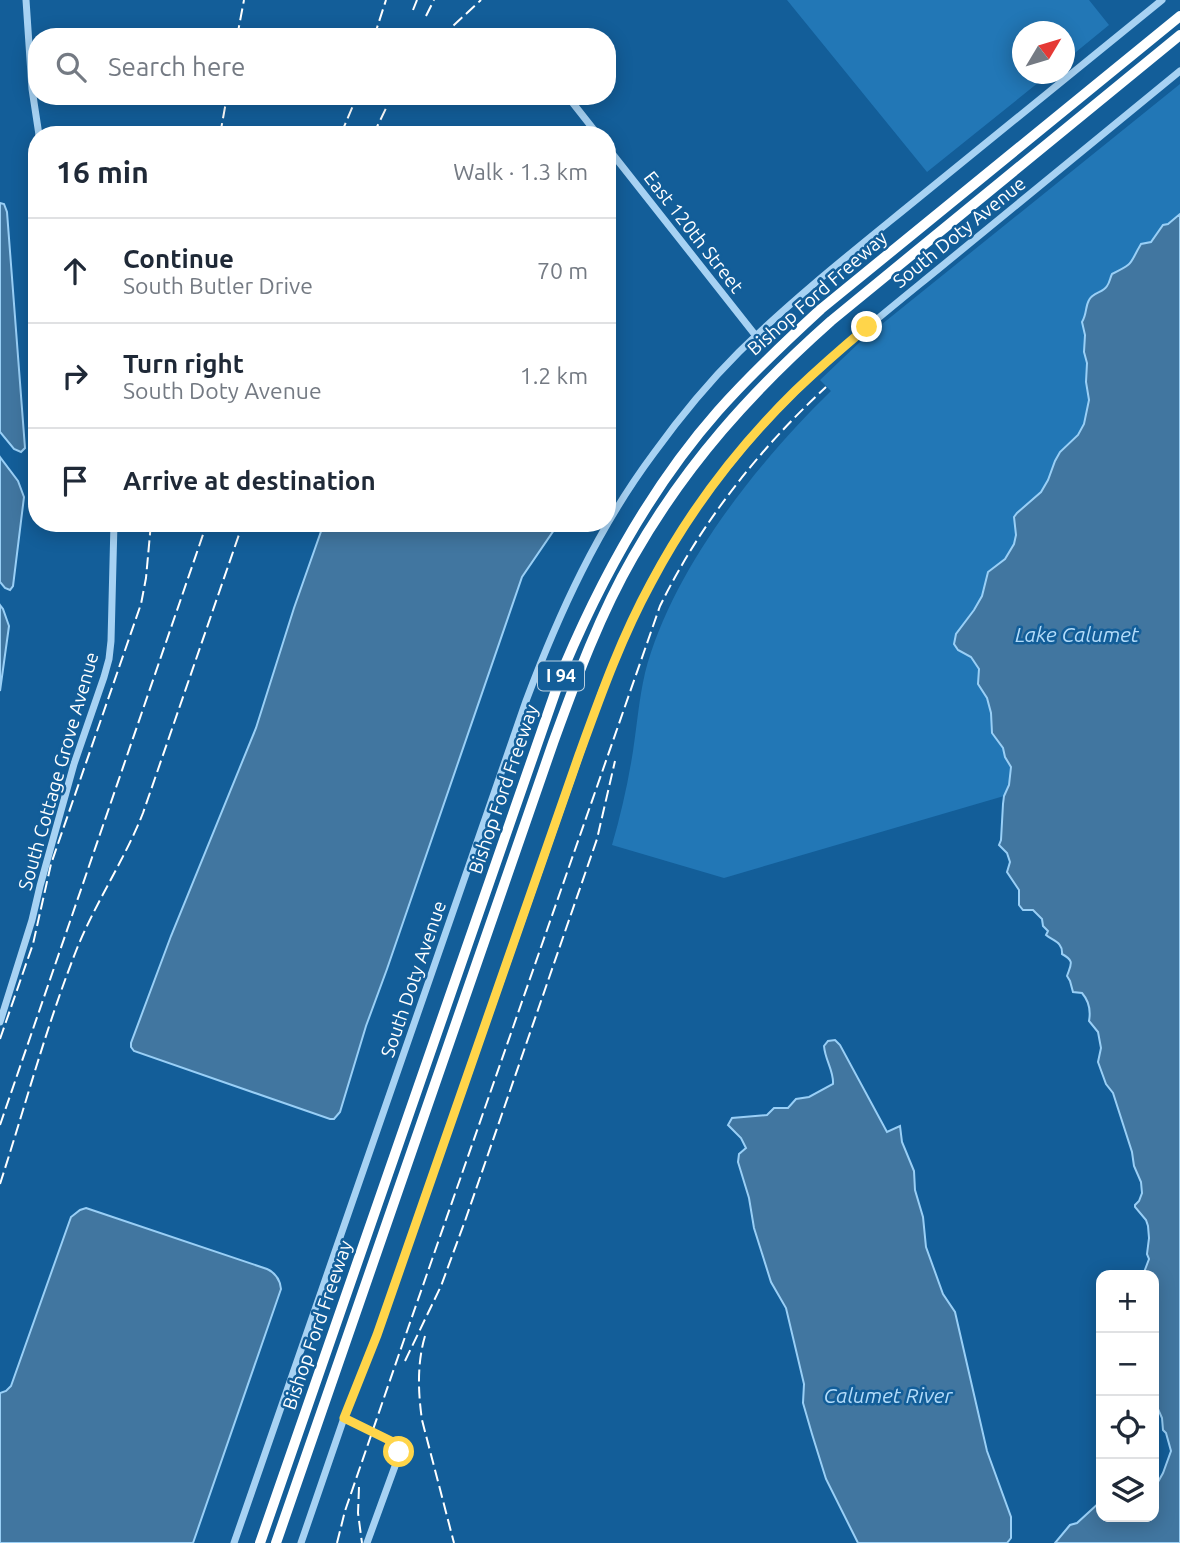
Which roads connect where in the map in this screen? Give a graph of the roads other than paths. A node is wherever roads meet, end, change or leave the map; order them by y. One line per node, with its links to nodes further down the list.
1 (26, 0): 4 (street)
2 (1162, 0): 12 (street, South Doty Avenue)
3 (1180, 16): 19 (highway, Bishop Ford Freeway / I 94)
4 (28, 30)
5 (1180, 35): 20 (highway, Bishop Ford Freeway / I 94)
6 (1180, 71): 17 (street, South Doty Avenue)
7 (34, 105): 9 (street)
8 (574, 105): 10 (street)
9 (37, 126)
10 (591, 126)
11 (616, 158): 12 (street, East 120th Street)
12 (756, 336): 13 (street, South Doty Avenue)
13 (616, 512)
14 (114, 532): 16 (street, South Cottage Grove Avenue)
15 (604, 532): 18 (street, South Doty Avenue)
16 (0, 1022)
17 (344, 1418): 21 (street, South Doty Avenue); 22 (street)
18 (234, 1543)
19 (260, 1543)
20 (276, 1543)
21 (301, 1543)
22 (367, 1543)

